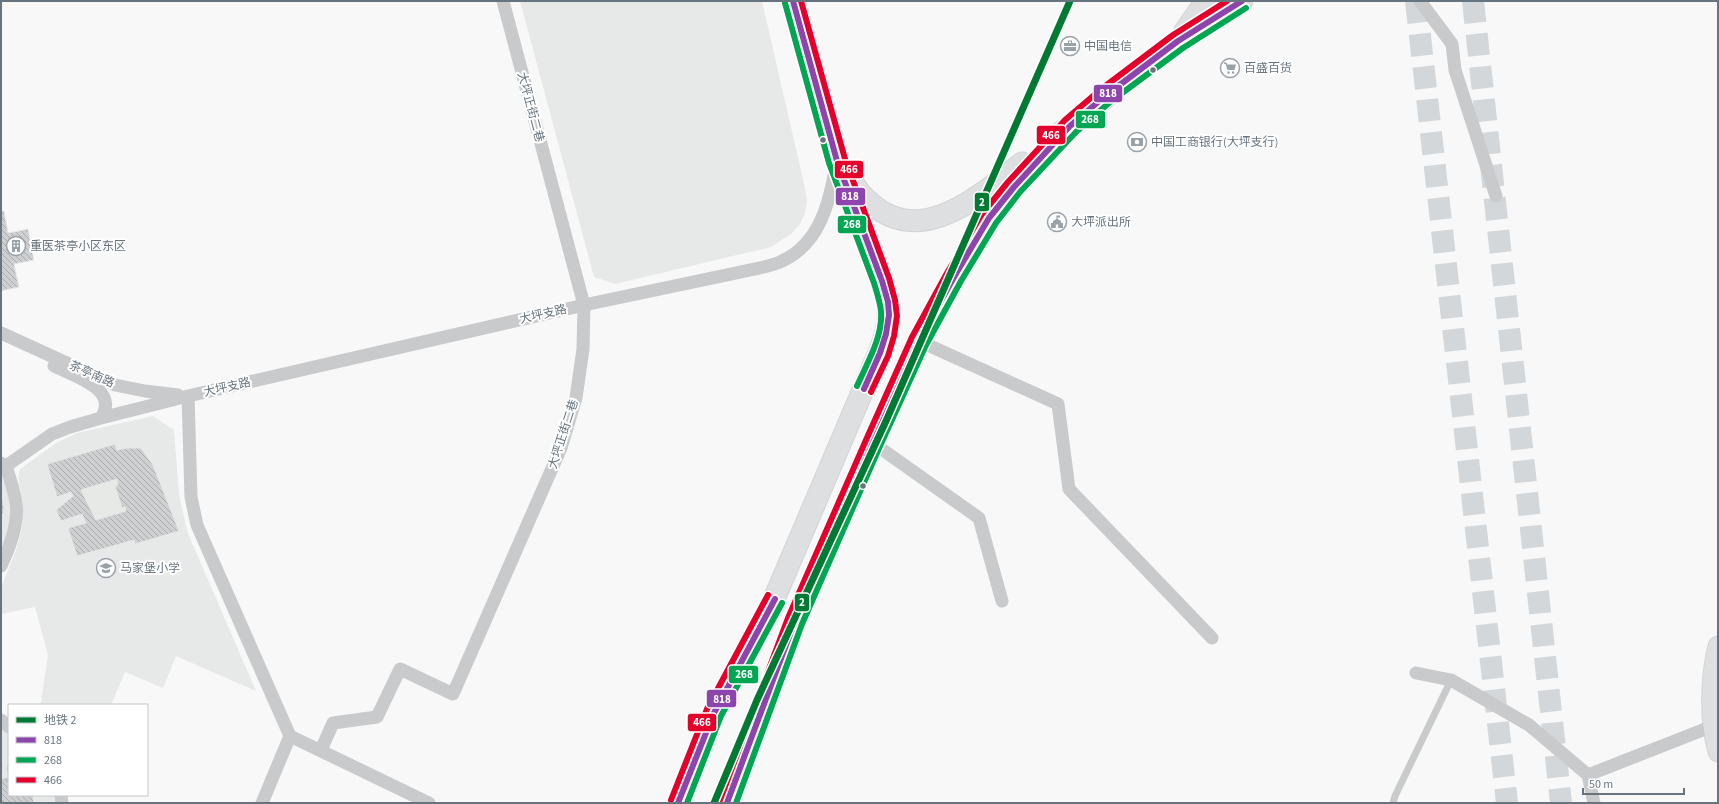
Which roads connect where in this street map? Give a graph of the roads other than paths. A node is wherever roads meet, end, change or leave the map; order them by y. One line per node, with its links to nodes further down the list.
1 (503, 1): 10 (street, 大坪正街二巷)
2 (793, 1): 8 (main road)
3 (1206, 1): 6 (main road)
4 (1242, 1): 6 (main road)
5 (1420, 1): 9 (street)
6 (1178, 41): 7 (main road)
7 (1070, 126): 8 (main road); 13 (main road)
8 (837, 160): 10 (street, 大坪支路); 31 (main road)
9 (1496, 196)
10 (584, 305): 14 (street, 大坪支路); 26 (street, 大坪正街二巷)
11 (1, 333): 12 (street, 茶亭南路)
12 (18, 341): 14 (street, 茶亭南路); 15 (street)
13 (919, 341): 16 (main road); 20 (street)
14 (188, 396): 15 (street, 大坪支路); 25 (street)
15 (101, 418): 17 (street, 大坪支路)
16 (872, 443): 19 (street); 32 (main road)
17 (4, 464): 18 (street)
18 (1, 566)
19 (1002, 601)
20 (1212, 638)
21 (1718, 646): 24 (main road)
22 (1416, 674): 23 (street)
23 (1451, 680): 28 (street); 33 (lane)
24 (1716, 725): 27 (main road); 28 (street)
25 (290, 736): 26 (street); 29 (street)
26 (321, 750): 30 (street)
27 (1718, 752)
28 (1588, 775): 34 (street)
29 (262, 803)
30 (429, 803)
31 (678, 803)
32 (727, 803)
33 (1394, 803)
34 (1594, 803)

